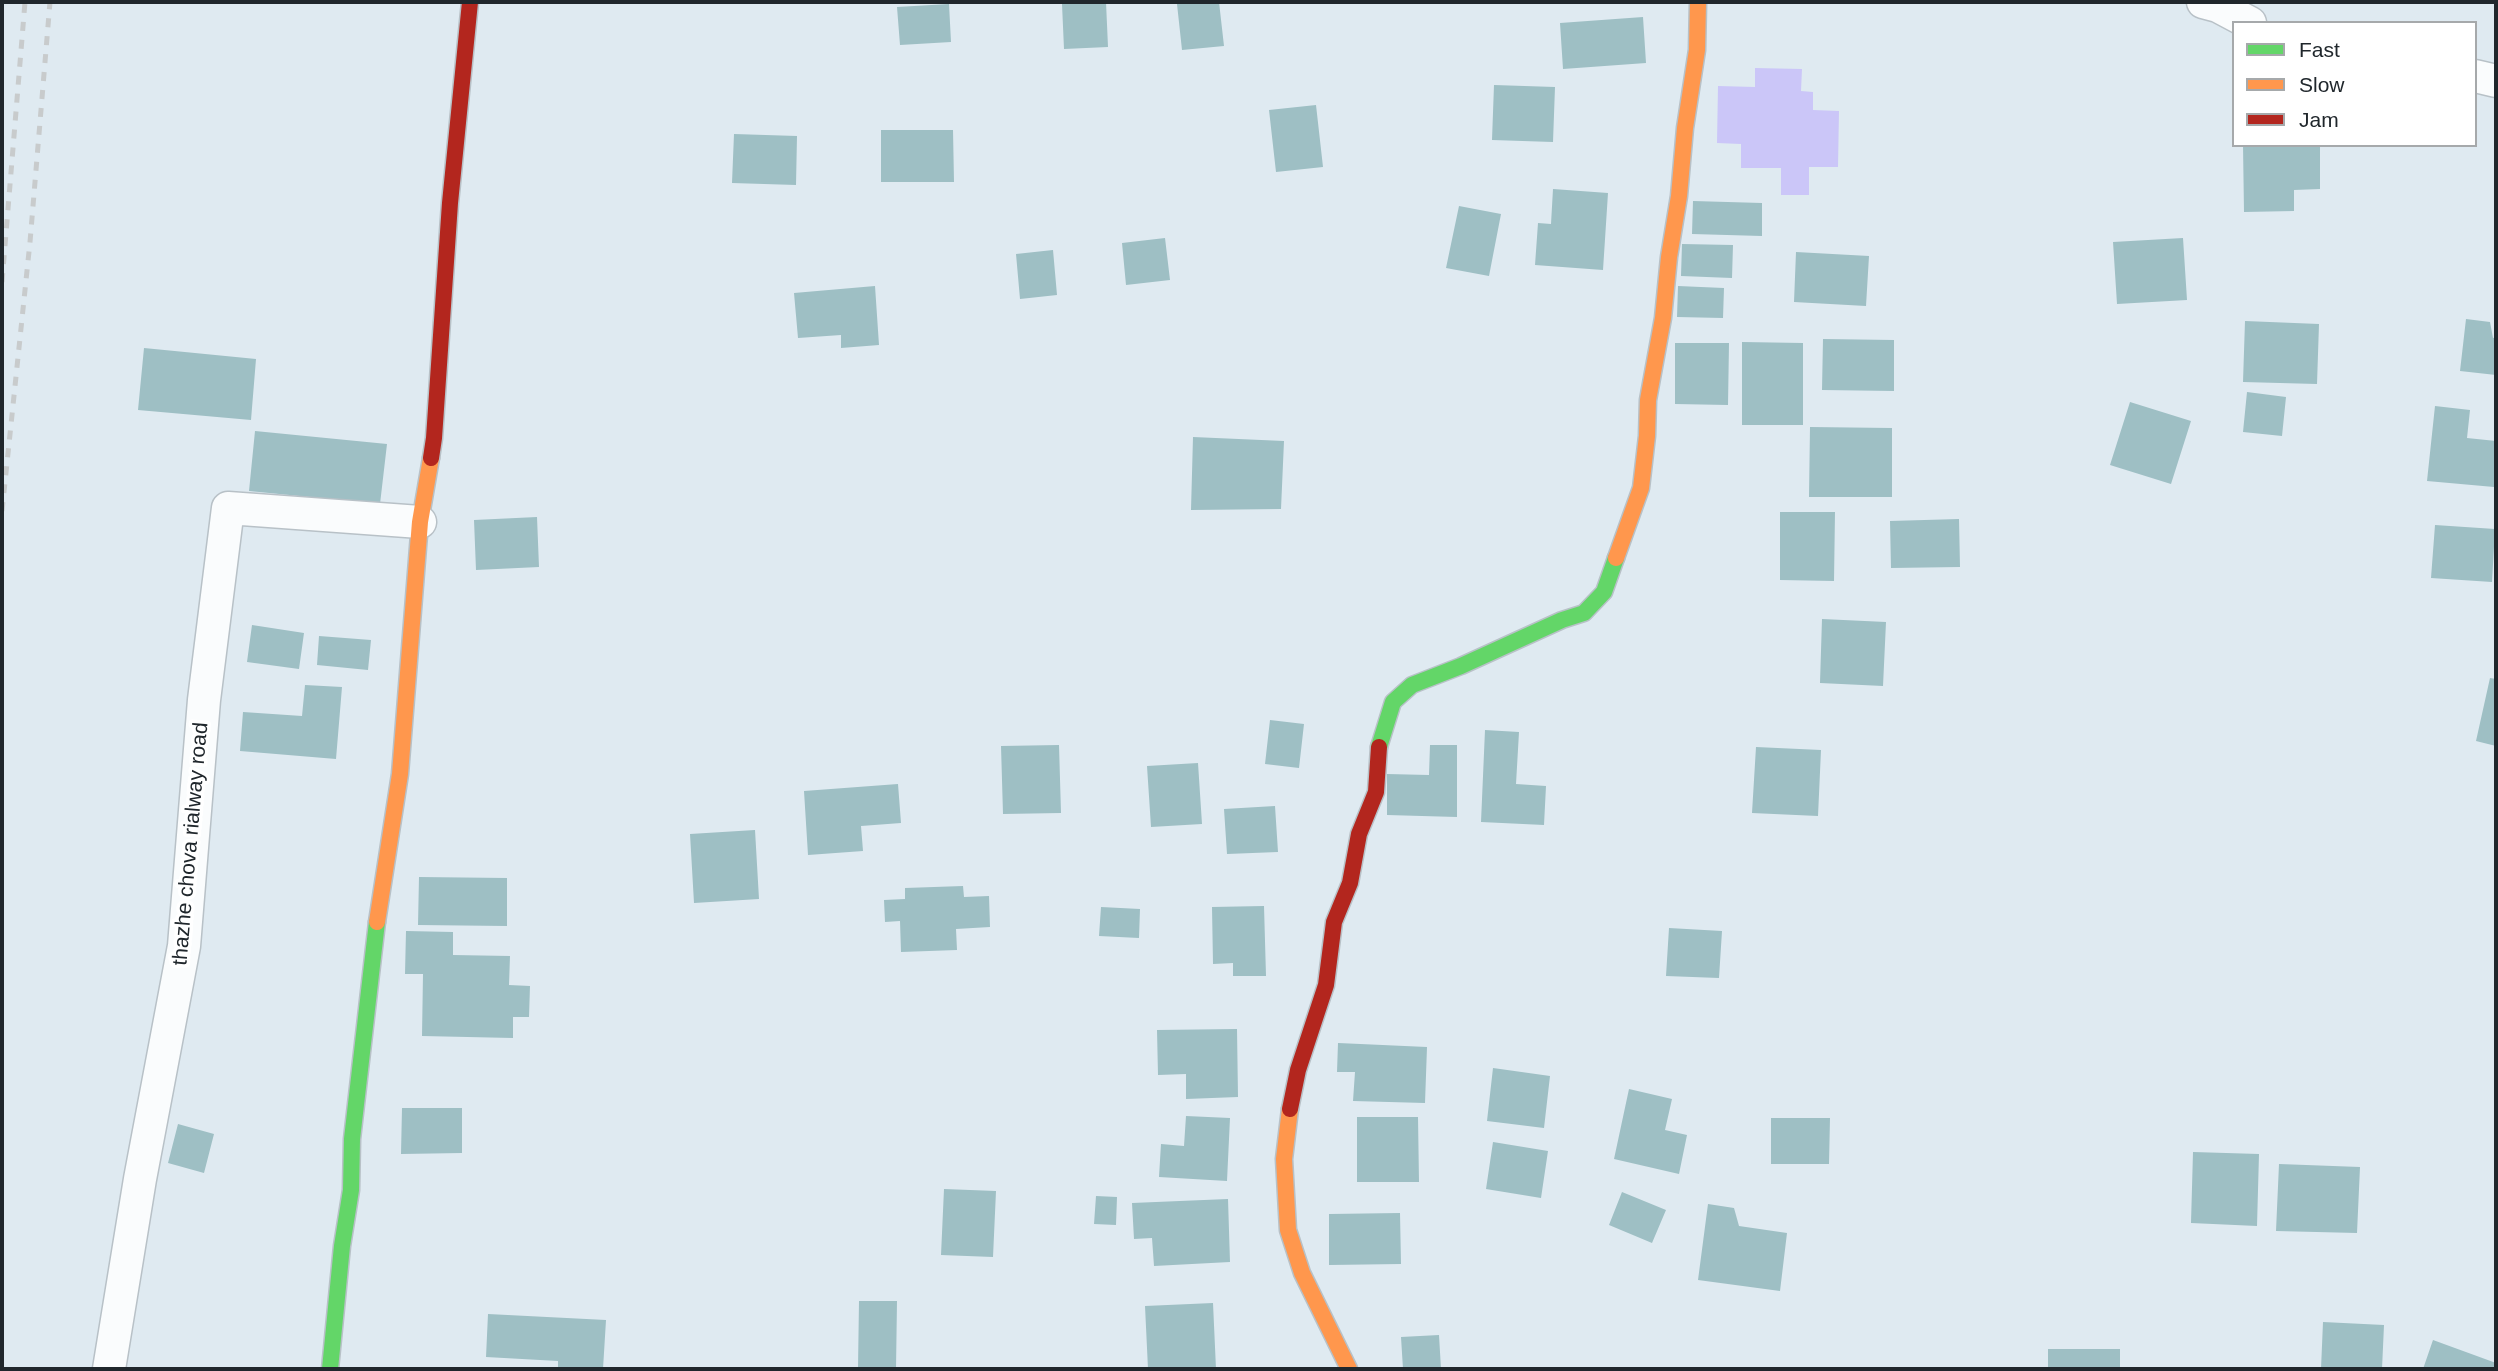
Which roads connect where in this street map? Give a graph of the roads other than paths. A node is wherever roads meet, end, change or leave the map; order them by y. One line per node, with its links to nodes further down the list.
1 (470, 2): 7 (street)
2 (1698, 2): 10 (street)
3 (2203, 2): 4 (street)
4 (2246, 21)
5 (2477, 76): 6 (street)
6 (2496, 81)
7 (420, 522): 8 (street, thazhe chova rialway road); 9 (street)
8 (109, 1369)
9 (330, 1369)
10 (1349, 1369)

